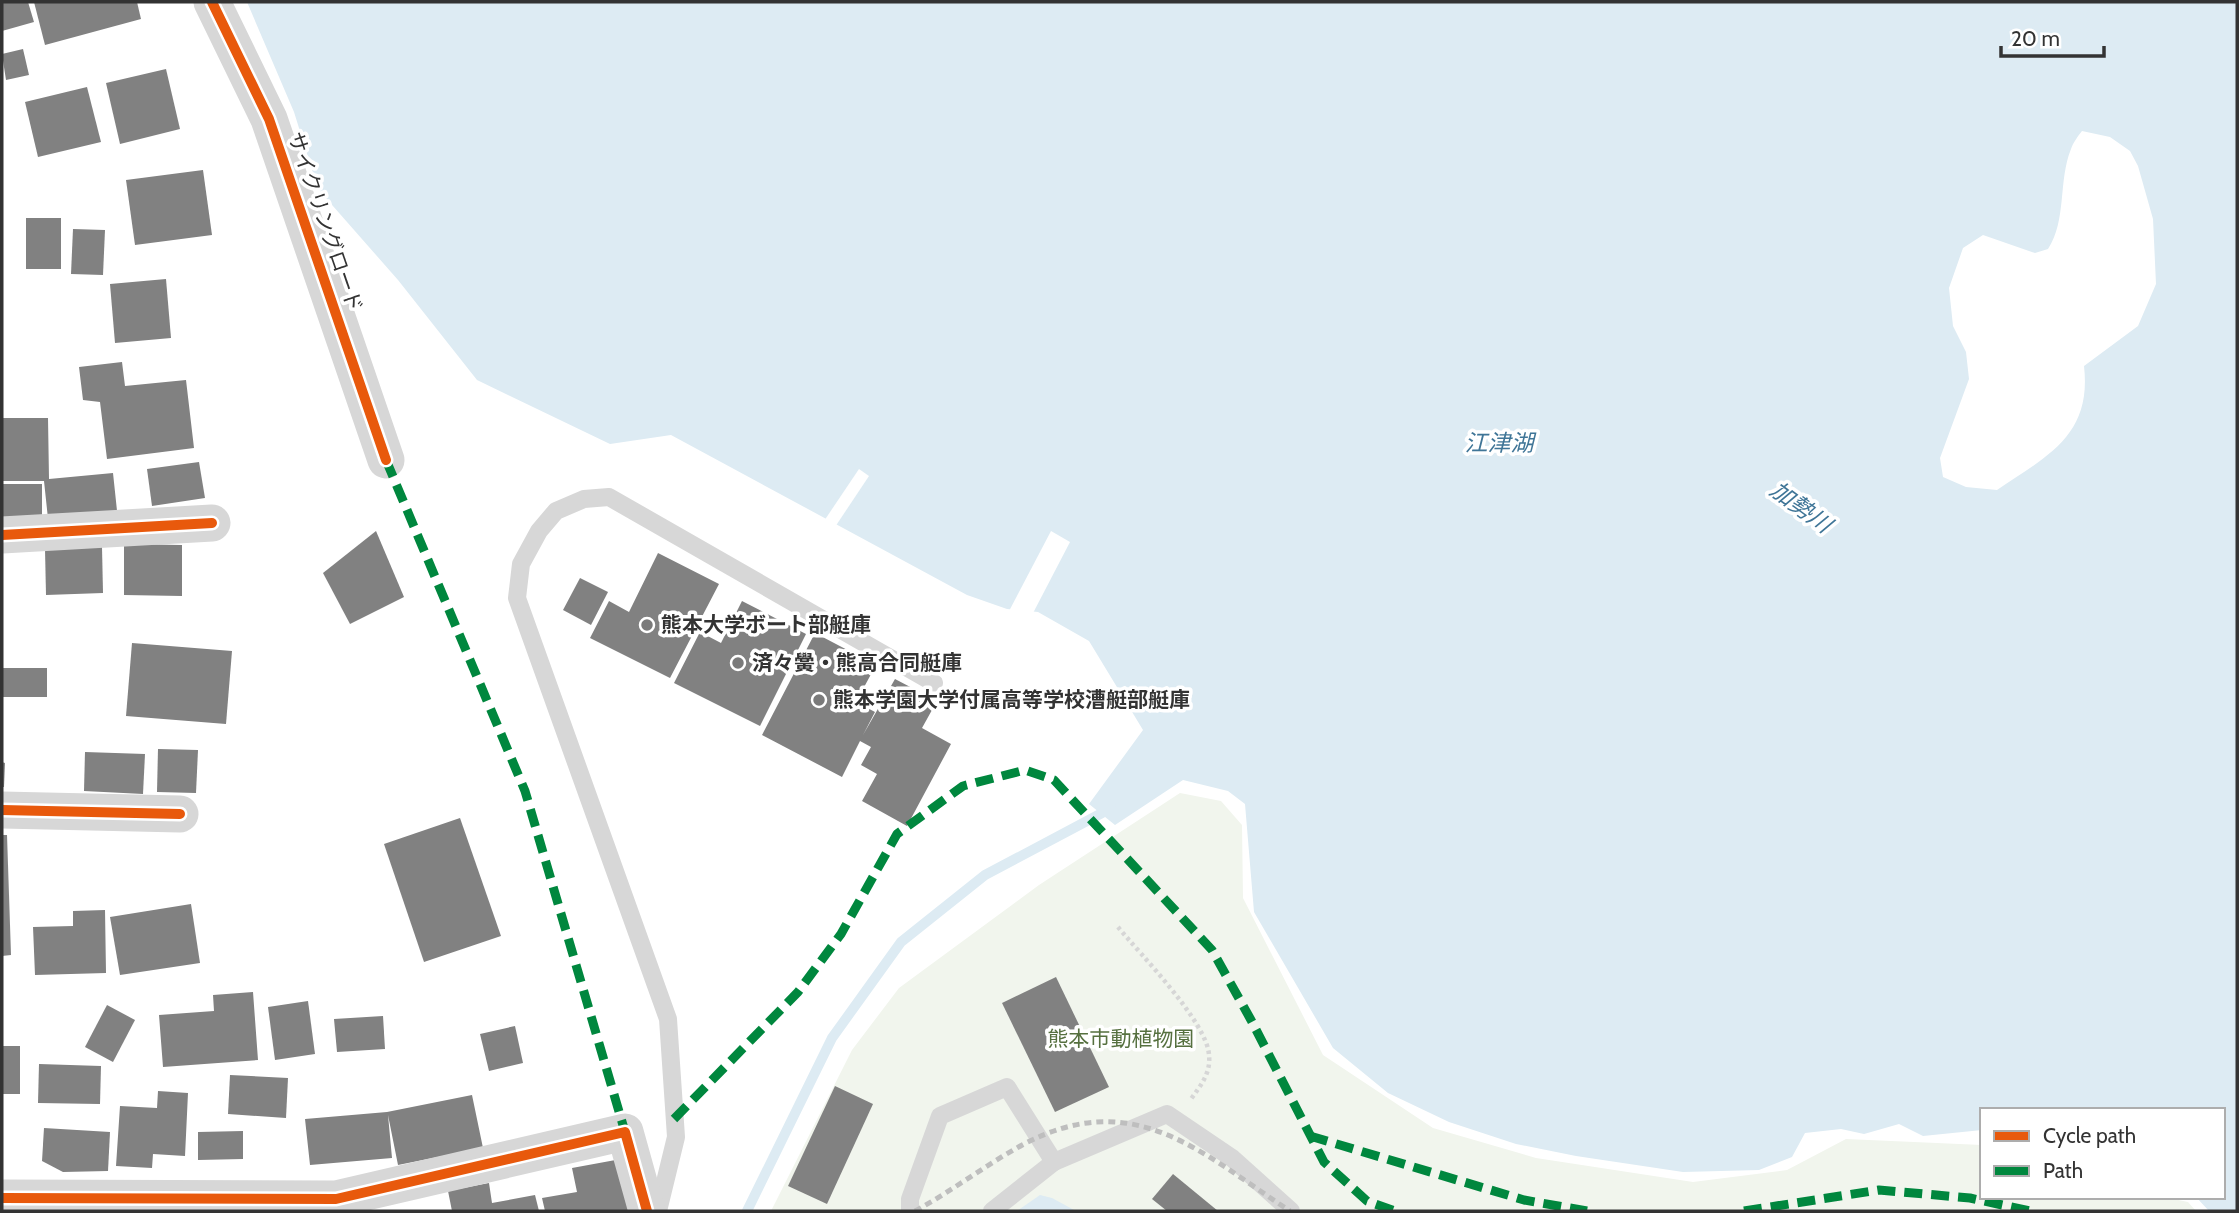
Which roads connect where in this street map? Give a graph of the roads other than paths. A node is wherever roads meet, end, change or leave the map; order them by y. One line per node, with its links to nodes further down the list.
1 (212, 2): 2 (street, サイクリングロード)
2 (386, 460)
3 (212, 523): 4 (street)
4 (2, 535)
5 (934, 683): 11 (lane)
6 (2, 810): 7 (street)
7 (180, 814)
8 (1054, 1162): 12 (lane); 13 (lane); 14 (lane)
9 (2, 1198): 10 (street)
10 (647, 1211)
11 (658, 1211)
12 (910, 1211)
13 (992, 1211)
14 (1291, 1211)

